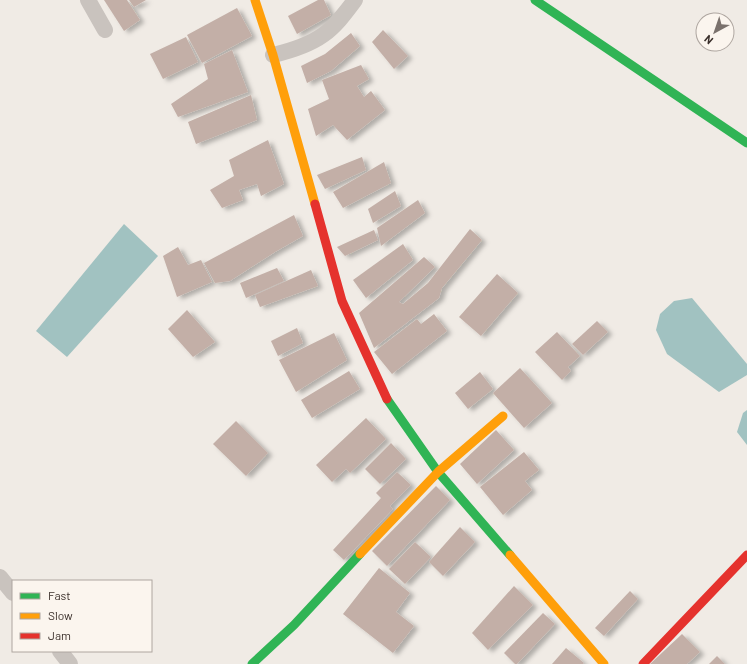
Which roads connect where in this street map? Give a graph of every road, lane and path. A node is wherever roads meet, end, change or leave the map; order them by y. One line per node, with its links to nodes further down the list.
1 (88, 0): 5 (street)
2 (255, 0): 6 (street)
3 (355, 0): 6 (street)
4 (535, 0): 7 (street)
5 (105, 30)
6 (273, 55): 9 (street)
7 (747, 143)
8 (503, 416): 9 (street)
9 (438, 472): 15 (street); 16 (street)
10 (747, 555): 17 (street)
11 (0, 577): 12 (street)
12 (12, 592)
13 (61, 652): 14 (street)
14 (70, 664)
15 (252, 664)
16 (604, 664)
17 (643, 664)

